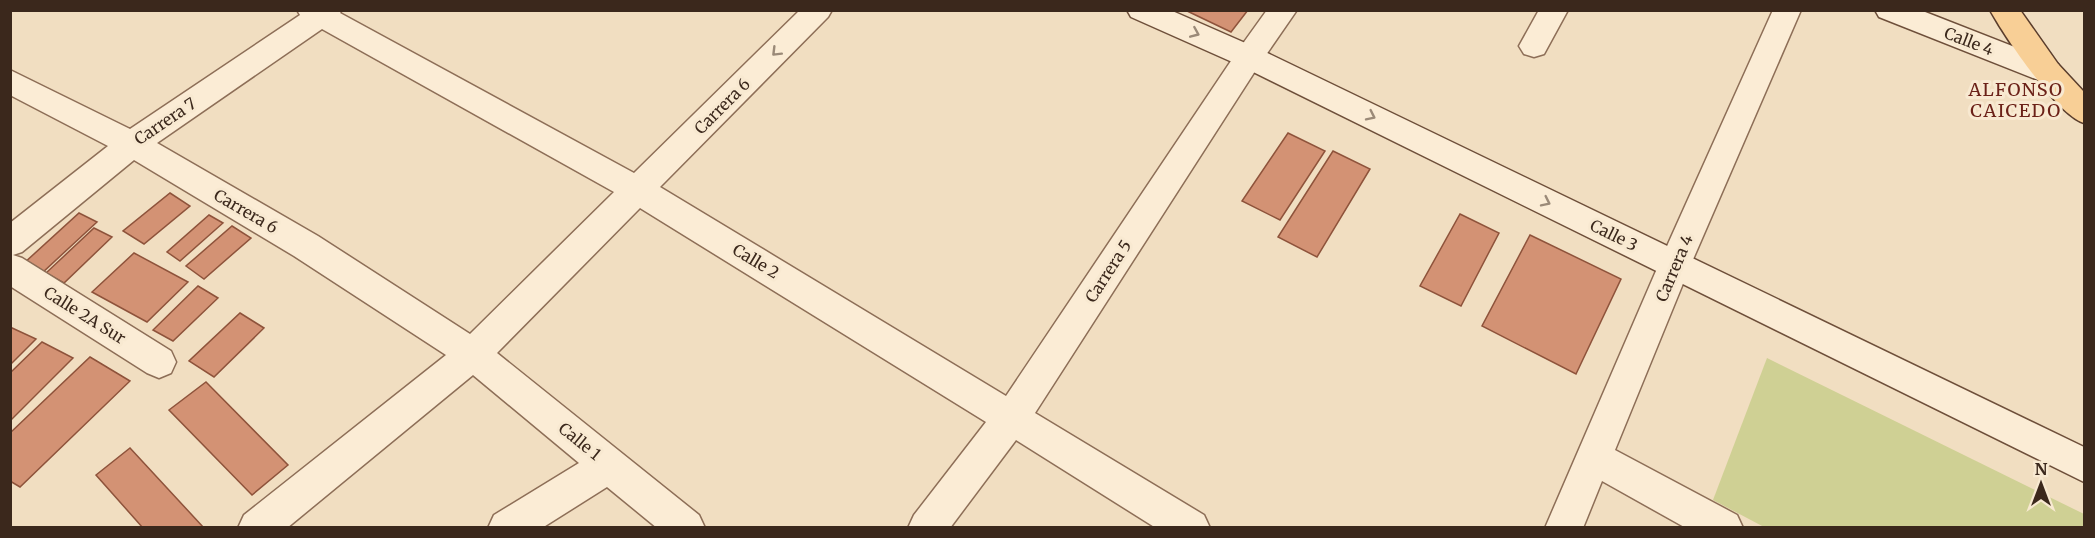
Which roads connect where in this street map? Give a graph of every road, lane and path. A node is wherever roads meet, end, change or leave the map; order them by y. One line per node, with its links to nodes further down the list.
1 (818, 10): 15 (street, Carrera 6, one-way to 15)
2 (1141, 10): 10 (street, Calle 3, one-way to 10)
3 (1282, 10): 10 (street, Carrera 5)
4 (1554, 10): 9 (street)
5 (1787, 10): 17 (street, Carrera 4)
6 (1889, 10): 11 (street, Calle 4)
7 (2004, 10): 11 (main road)
8 (319, 12): 14 (street, Carrera 7); 15 (street, Calle 2)
9 (1534, 46)
10 (1249, 57): 17 (street, Calle 3, one-way to 17); 21 (street, Carrera 5)
11 (2048, 72): 13 (main road)
12 (10, 81): 14 (street, Carrera 6)
13 (2085, 111)
14 (132, 144): 16 (street, Carrera 7); 19 (street, Carrera 6)
15 (639, 190): 19 (street, Carrera 6); 21 (street, Calle 2)
16 (10, 242)
17 (1675, 264): 22 (street, Carrera 4); 24 (street, Calle 3)
18 (10, 268): 20 (street, Calle 2A Sur)
19 (473, 354): 23 (street, Calle 1); 25 (street, Carrera 6)
20 (159, 362)
21 (1012, 417): 28 (street, Carrera 5); 29 (street, Calle 2)
22 (1594, 458): 30 (street, Carrera 4); 31 (street)
23 (610, 465): 26 (street); 27 (street, Calle 1)
24 (2085, 465)
25 (257, 528)
26 (507, 528)
27 (686, 528)
28 (927, 528)
29 (1191, 528)
30 (1564, 528)
31 (1724, 528)

